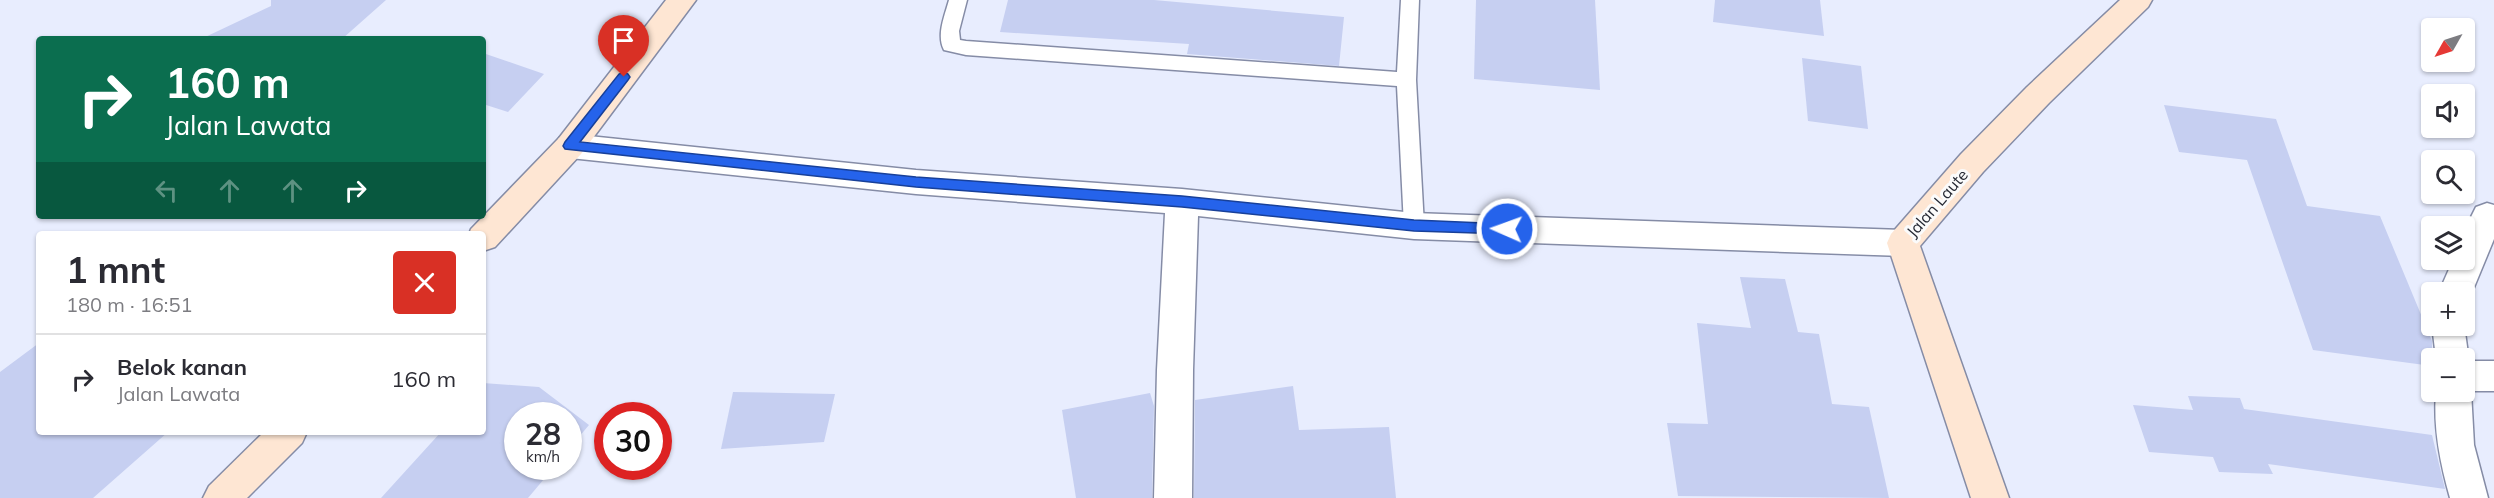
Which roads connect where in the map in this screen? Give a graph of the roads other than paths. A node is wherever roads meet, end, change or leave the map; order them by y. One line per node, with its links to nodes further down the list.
1 (682, 0): 6 (street)
2 (958, 0): 5 (lane)
3 (1410, 0): 5 (lane)
4 (2130, 2): 11 (street, Jalan Laute)
5 (1406, 80): 9 (lane)
6 (570, 146): 7 (street); 10 (street)
7 (1182, 202): 9 (street); 18 (street)
8 (2487, 216): 12 (street)
9 (1414, 226): 11 (street)
10 (486, 235)
11 (1903, 243): 19 (street, Jalan Laute)
12 (2460, 282)
13 (2475, 376): 14 (street)
14 (2494, 376)
15 (2454, 402): 20 (street)
16 (287, 435): 17 (street)
17 (222, 498)
18 (1173, 498)
19 (1990, 498)
20 (2469, 498)

